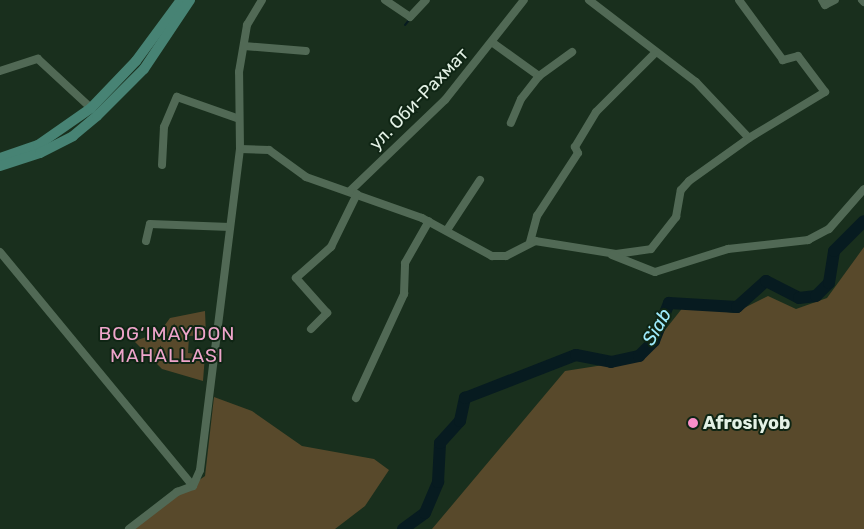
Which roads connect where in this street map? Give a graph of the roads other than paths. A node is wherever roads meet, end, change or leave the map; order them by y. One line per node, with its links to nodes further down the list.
1 (181, 0): 18 (main road)
2 (190, 0): 25 (main road)
3 (262, 0): 12 (street)
4 (385, 0): 5 (street)
5 (426, 0)
6 (524, 0): 11 (street, ул. Оби-Рахмат)
7 (589, 0): 15 (street)
8 (739, 0): 21 (street)
9 (822, 0): 10 (street)
10 (835, 0)
11 (493, 42): 17 (street); 28 (street, ул. Оби-Рахмат)
12 (244, 46): 13 (street); 19 (street)
13 (306, 51)
14 (572, 52): 17 (street)
15 (655, 53): 21 (street); 33 (street)
16 (0, 71): 18 (street)
17 (539, 76): 20 (street)
18 (91, 108): 23 (main road)
19 (237, 118): 22 (street); 24 (street)
20 (511, 123)
21 (749, 138): 35 (street)
22 (240, 149): 28 (street); 30 (street)
23 (0, 158)
24 (162, 165)
25 (0, 166)
26 (480, 180): 31 (street)
27 (864, 188): 35 (street)
28 (354, 192): 29 (street); 36 (street, ул. Оби-Рахмат)
29 (429, 221): 31 (street); 37 (street)
30 (230, 227): 32 (street); 38 (street)
31 (447, 230): 33 (street)
32 (146, 241)
33 (530, 242): 35 (street)
34 (0, 252): 38 (street)
35 (607, 252)
36 (311, 329)
37 (356, 398)
38 (193, 486): 39 (street)
39 (129, 529)

